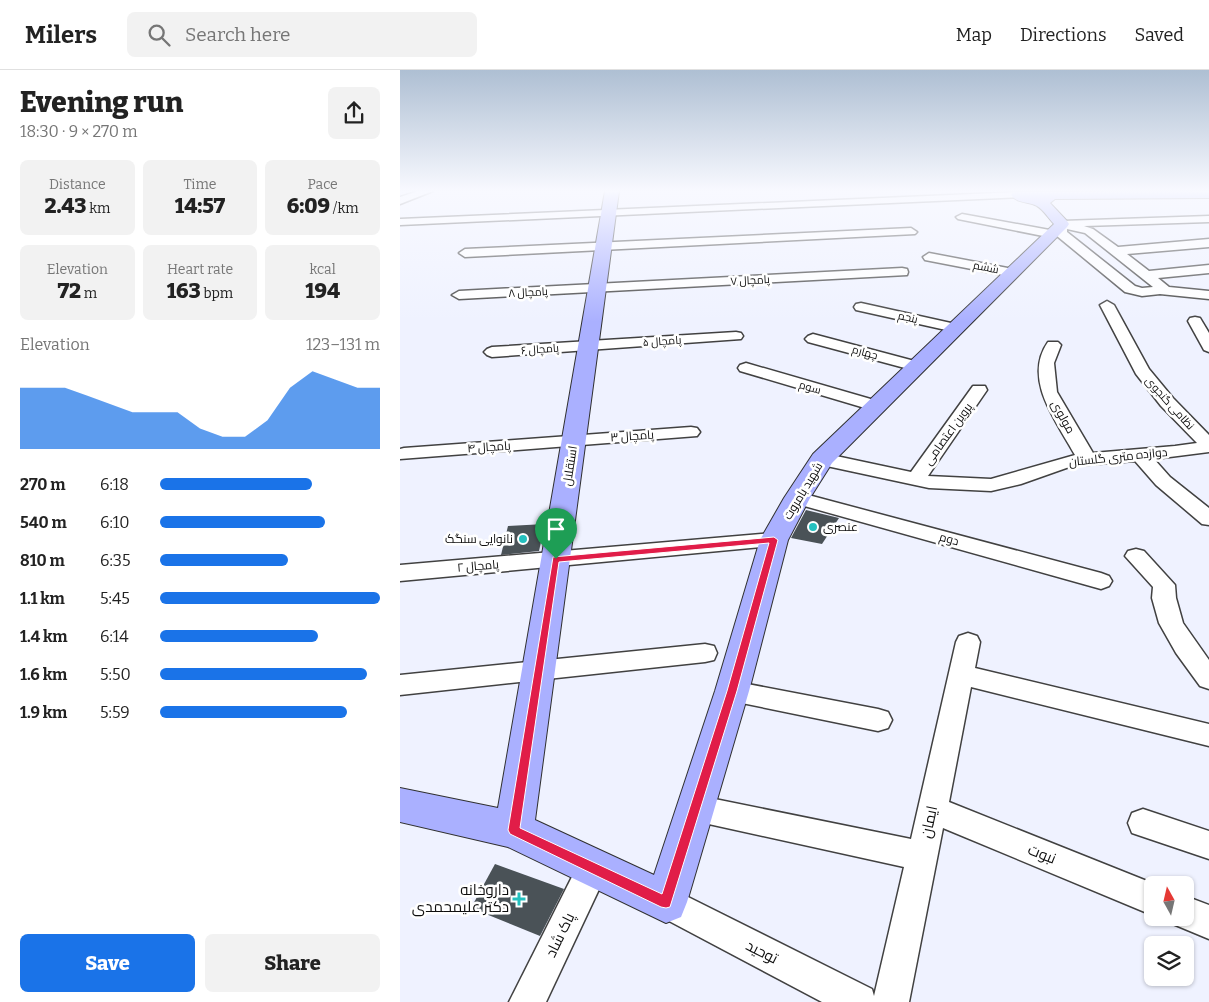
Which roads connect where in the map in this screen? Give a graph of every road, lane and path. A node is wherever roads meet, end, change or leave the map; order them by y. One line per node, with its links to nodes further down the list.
1 (605, 234): 7 (main road, استقلال)
2 (860, 234): 7 (street)
3 (1052, 234): 13 (main road, شهید بامروت)
4 (1063, 234): 16 (street)
5 (1094, 234): 8 (street)
6 (1209, 243): 8 (street)
7 (603, 247): 9 (street); 15 (main road, استقلال)
8 (1116, 251): 14 (street)
9 (465, 253)
10 (929, 256): 13 (street, ششم)
11 (1209, 269): 14 (street)
12 (902, 272): 15 (street, پامچال ۷)
13 (1013, 273): 22 (main road, شهید بامروت)
14 (1146, 275): 16 (street)
15 (597, 288): 17 (street, پامچال ۸); 26 (main road, استقلال)
16 (1160, 290): 18 (street)
17 (459, 295)
18 (1209, 295)
19 (1107, 305): 35 (street, نظامی گنجوی)
20 (861, 307): 22 (street, پنجم)
21 (1195, 321): 27 (street)
22 (956, 328): 29 (main road, شهید بامروت)
23 (736, 336): 26 (street, پامچال ۵)
24 (813, 339): 29 (street, چهارم)
25 (1054, 345): 39 (street, مولوی)
26 (588, 346): 28 (street, پامچال ۶); 34 (main road, استقلال)
27 (1209, 347)
28 (492, 352)
29 (916, 366): 32 (main road, شهید بامروت)
30 (746, 368): 32 (street, سوم)
31 (980, 390): 40 (street, پروین اعتصامی)
32 (874, 406): 38 (main road, شهید بامروت)
33 (691, 432): 34 (street, پامچال ۳)
34 (574, 440): 36 (street, پامچال ۴); 45 (main road, استقلال)
35 (1209, 445): 37 (street, دوازده متری گلستان)
36 (404, 454)
37 (1140, 455): 39 (street, دوازده متری گلستان); 42 (street)
38 (822, 459): 40 (street, دوازده متری گلستان); 41 (main road, شهید بامروت)
39 (1087, 460): 40 (street, دوازده متری گلستان)
40 (916, 479)
41 (797, 498): 43 (main road, شهید بامروت); 47 (street, دوم)
42 (1209, 519)
43 (774, 540): 45 (street, پامچال ۲); 54 (main road, شهید بامروت)
44 (1136, 556): 52 (street)
45 (556, 559): 46 (street, پامچال ۲); 50 (main road, استقلال)
46 (400, 573)
47 (1101, 581)
48 (968, 642): 51 (street, ایمان)
49 (705, 654): 50 (street)
50 (538, 670): 53 (street); 61 (main road, استقلال)
51 (960, 676): 56 (street); 58 (street, ایمان)
52 (1209, 679)
53 (400, 685)
54 (732, 691): 55 (street); 57 (main road, شهید بامروت)
55 (878, 720)
56 (1209, 734)
57 (695, 808): 63 (street); 66 (main road, شهید بامروت)
58 (932, 809): 63 (street, ایمان); 65 (street, نبوت)
59 (403, 810): 61 (main road)
60 (1143, 822): 62 (street)
61 (514, 830): 64 (main road)
62 (1209, 845)
63 (922, 856): 71 (street, ایمان)
64 (593, 868): 66 (main road); 69 (street, پاک شاد)
65 (1144, 896)
66 (666, 902): 70 (street, توحید)
67 (1194, 916): 68 (street)
68 (1209, 922)
69 (527, 1002)
70 (859, 1002)
71 (891, 1002)

